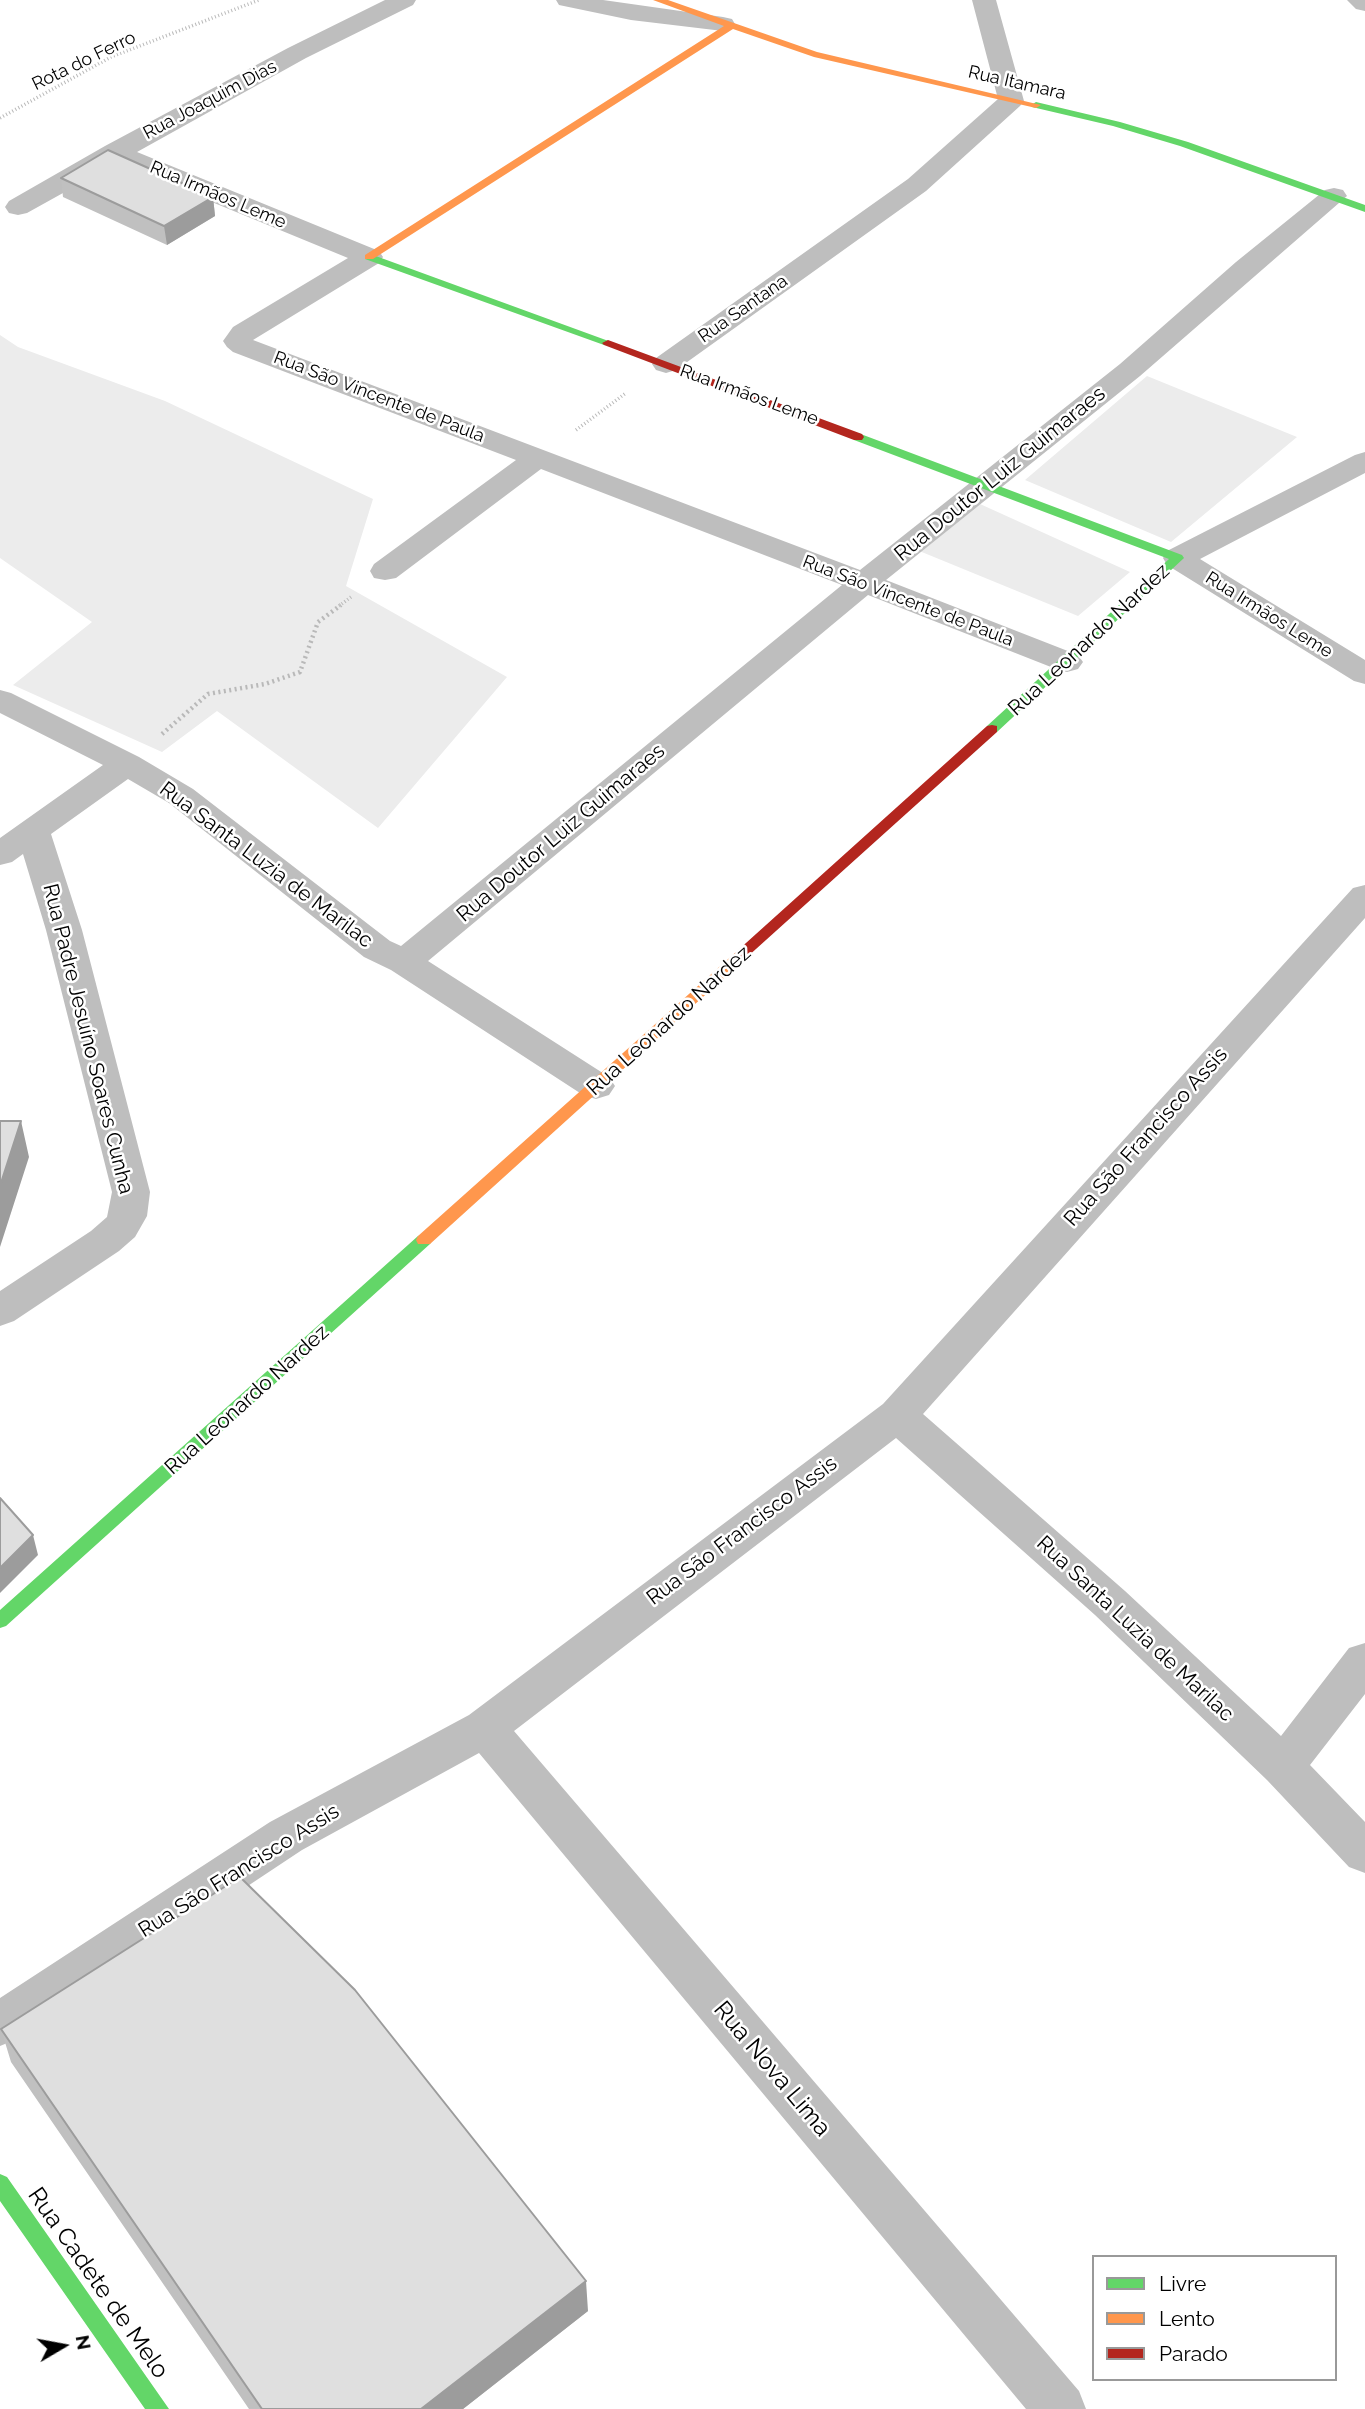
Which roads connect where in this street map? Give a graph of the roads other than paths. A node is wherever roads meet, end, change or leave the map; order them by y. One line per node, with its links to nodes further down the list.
1 (404, 0): 9 (street, Rua Joaquim Dias)
2 (568, 0): 7 (street)
3 (658, 0): 7 (street, Rua Itamara)
4 (984, 0): 8 (street)
5 (1359, 0): 6 (street)
6 (1365, 4)
7 (726, 26): 8 (street, Rua Itamara); 13 (street, Rua São Vincente de Paula)
8 (1011, 102): 10 (street, Rua Itamara); 14 (street, Rua Santana)
9 (114, 152): 11 (street, Rua Joaquim Dias); 13 (street, Rua Irmãos Leme)
10 (1334, 197): 12 (street, Rua Itamara); 17 (street, Rua Doutor Luiz Guimaraes)
11 (18, 207)
12 (1365, 209)
13 (369, 257): 14 (street, Rua Irmãos Leme); 15 (street, Rua São Vincente de Paula)
14 (666, 364): 17 (street, Rua Irmãos Leme)
15 (539, 457): 19 (street); 20 (street, Rua São Vincente de Paula)
16 (1365, 461): 18 (street, Rua Leonardo Nardez)
17 (986, 483): 18 (street, Rua Irmãos Leme); 20 (street, Rua Doutor Luiz Guimaraes)
18 (1178, 558): 21 (street, Rua Leonardo Nardez); 22 (street, Rua Irmãos Leme)
19 (385, 571)
20 (862, 584): 21 (street, Rua São Vincente de Paula); 28 (street, Rua Doutor Luiz Guimaraes)
21 (1067, 662): 29 (street, Rua Leonardo Nardez)
22 (1365, 674)
23 (0, 700): 24 (street, Rua Santa Luzia de Marilac)
24 (127, 764): 25 (street); 28 (street, Rua Santa Luzia de Marilac)
25 (33, 830): 26 (street); 30 (street, Rua Padre Jesuíno Soares Cunha)
26 (0, 854)
27 (1365, 896): 31 (street, Rua São Francisco Assis)
28 (404, 962): 29 (street, Rua Santa Luzia de Marilac)
29 (596, 1086): 32 (street, Rua Leonardo Nardez)
30 (0, 1311)
31 (897, 1415): 34 (street, Rua São Francisco Assis); 35 (street, Rua Santa Luzia de Marilac)
32 (0, 1621)
33 (1365, 1661): 35 (street)
34 (485, 1728): 37 (street, Rua São Francisco Assis); 40 (street, Rua Nova Lima)
35 (1283, 1767): 36 (street, Rua Santa Luzia de Marilac)
36 (1365, 1853)
37 (0, 2024)
38 (0, 2184): 39 (street, Rua Cadete de Melo)
39 (158, 2409)
40 (1060, 2409)

